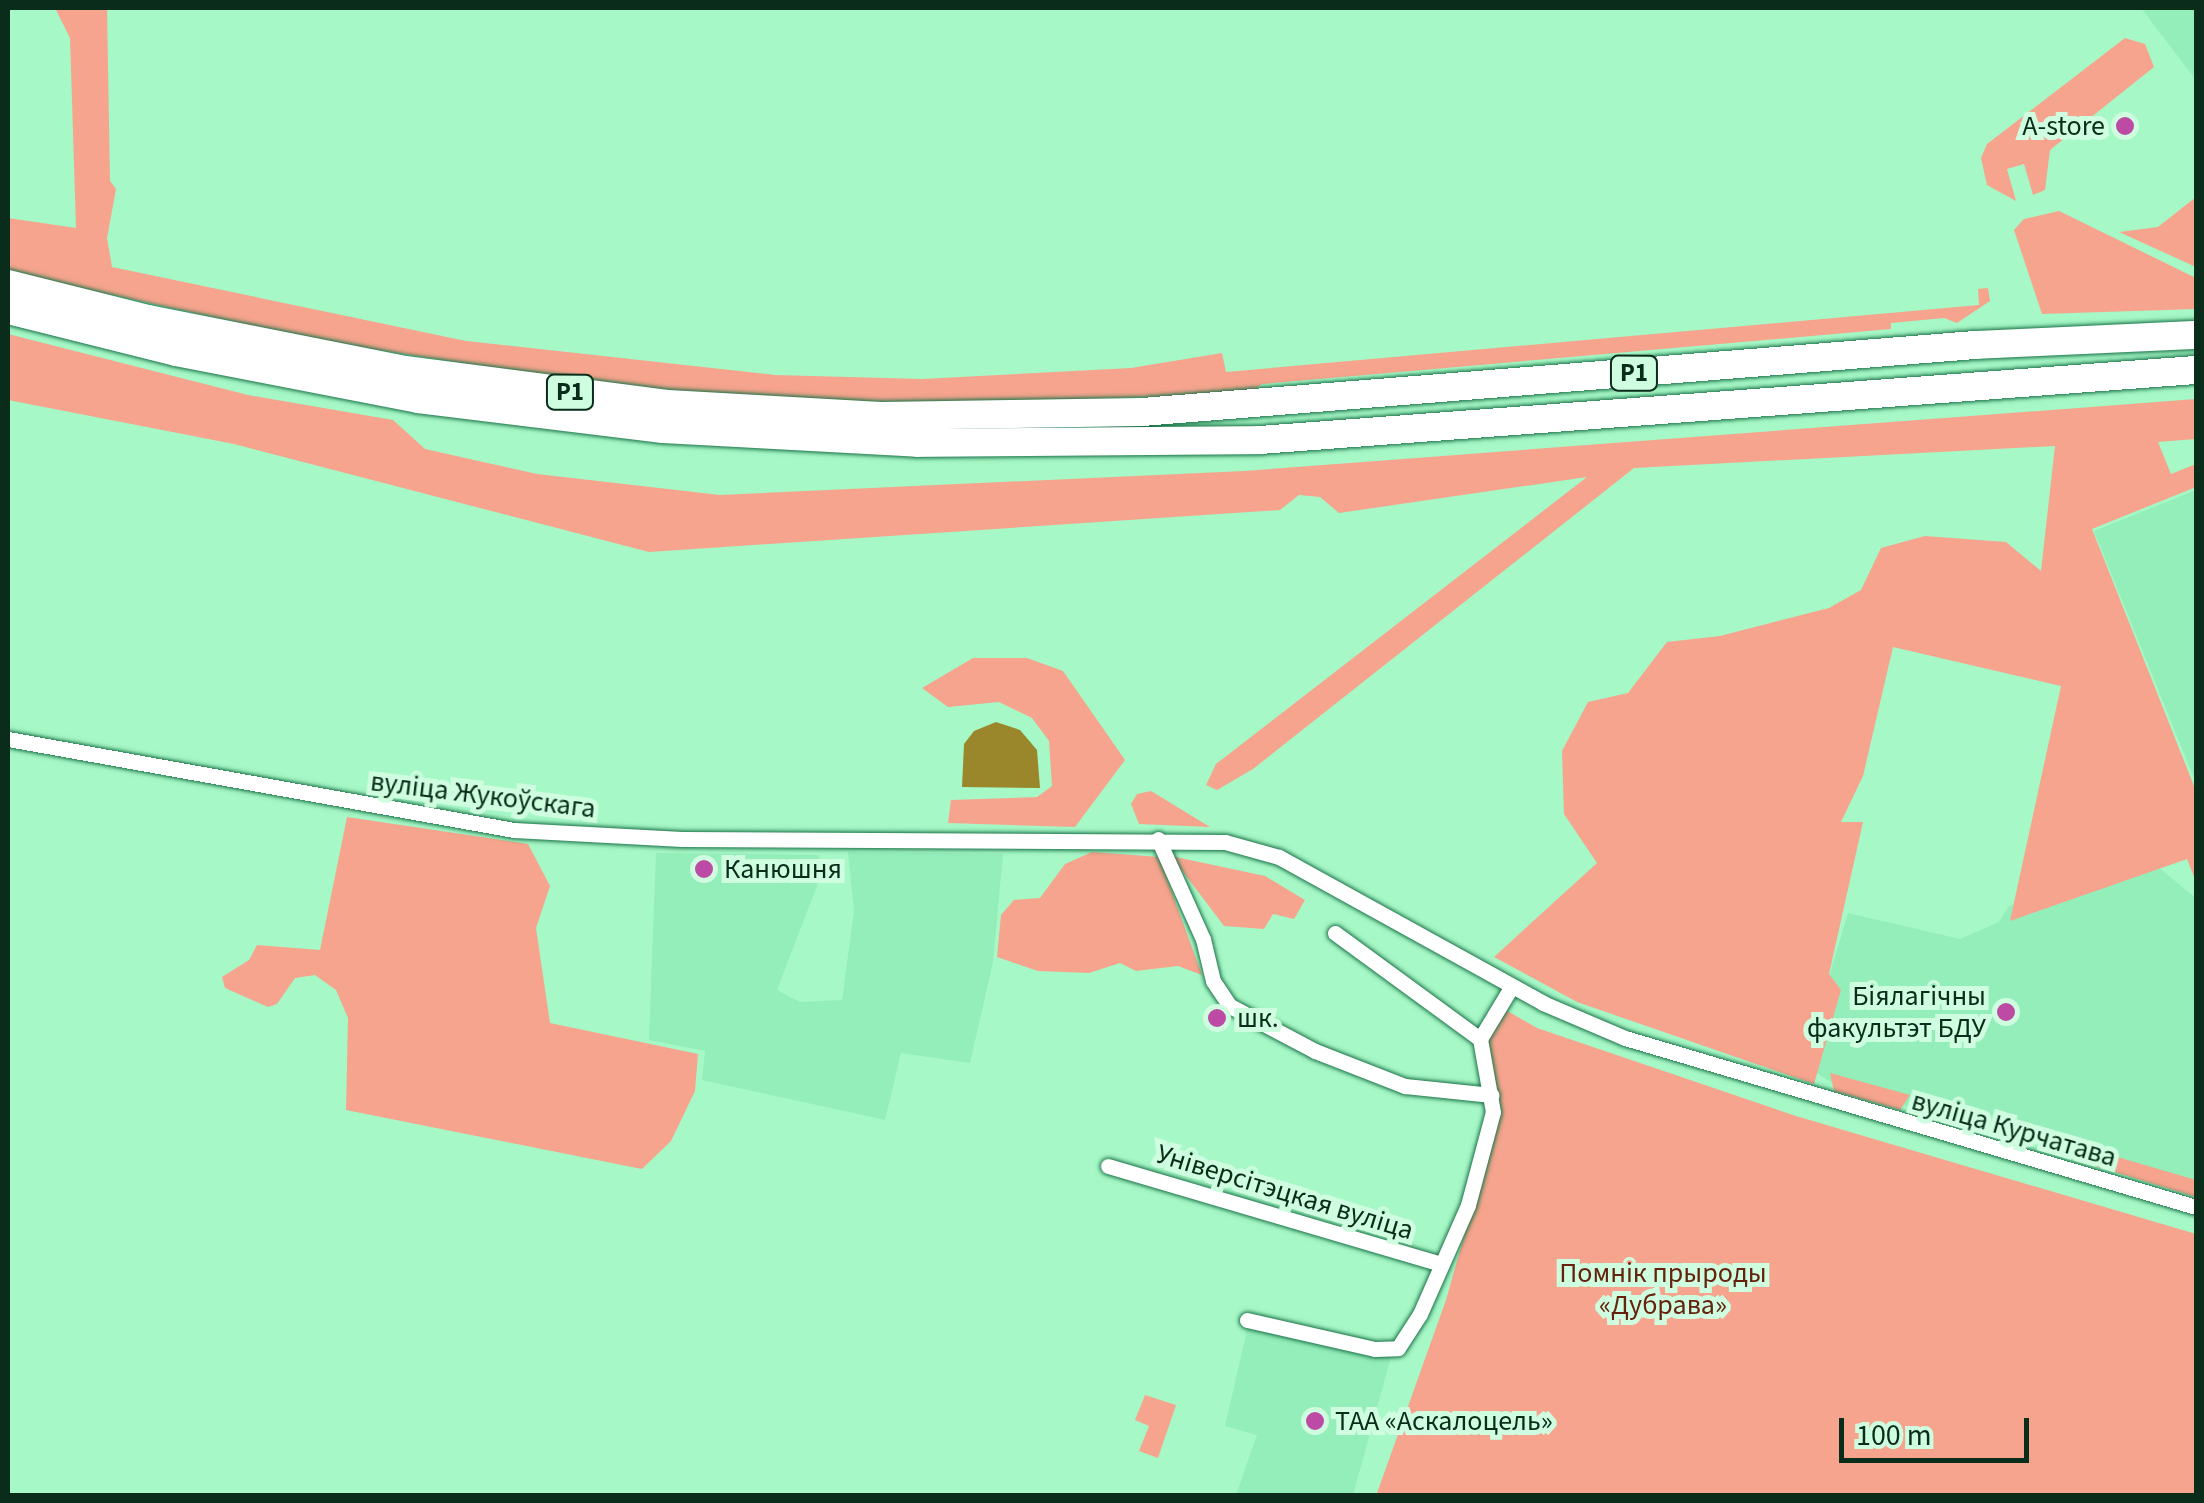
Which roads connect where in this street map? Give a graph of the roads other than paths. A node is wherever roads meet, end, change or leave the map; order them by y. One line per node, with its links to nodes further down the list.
1 (8, 284): 3 (highway, Р1)
2 (8, 310): 4 (highway, Р1)
3 (2196, 334)
4 (2189, 372)
5 (8, 739): 6 (street, вуліца Жукоўскага)
6 (1158, 839): 8 (street, вуліца Жукоўскага); 10 (street)
7 (1335, 933): 9 (street)
8 (1512, 986): 9 (street); 12 (street, вуліца Курчатава)
9 (1480, 1039): 10 (street)
10 (1492, 1096): 13 (street)
11 (1108, 1166): 13 (street, Універсітэцкая вуліца)
12 (2196, 1207)
13 (1440, 1264): 14 (street, Універсітэцкая вуліца)
14 (1247, 1320)

